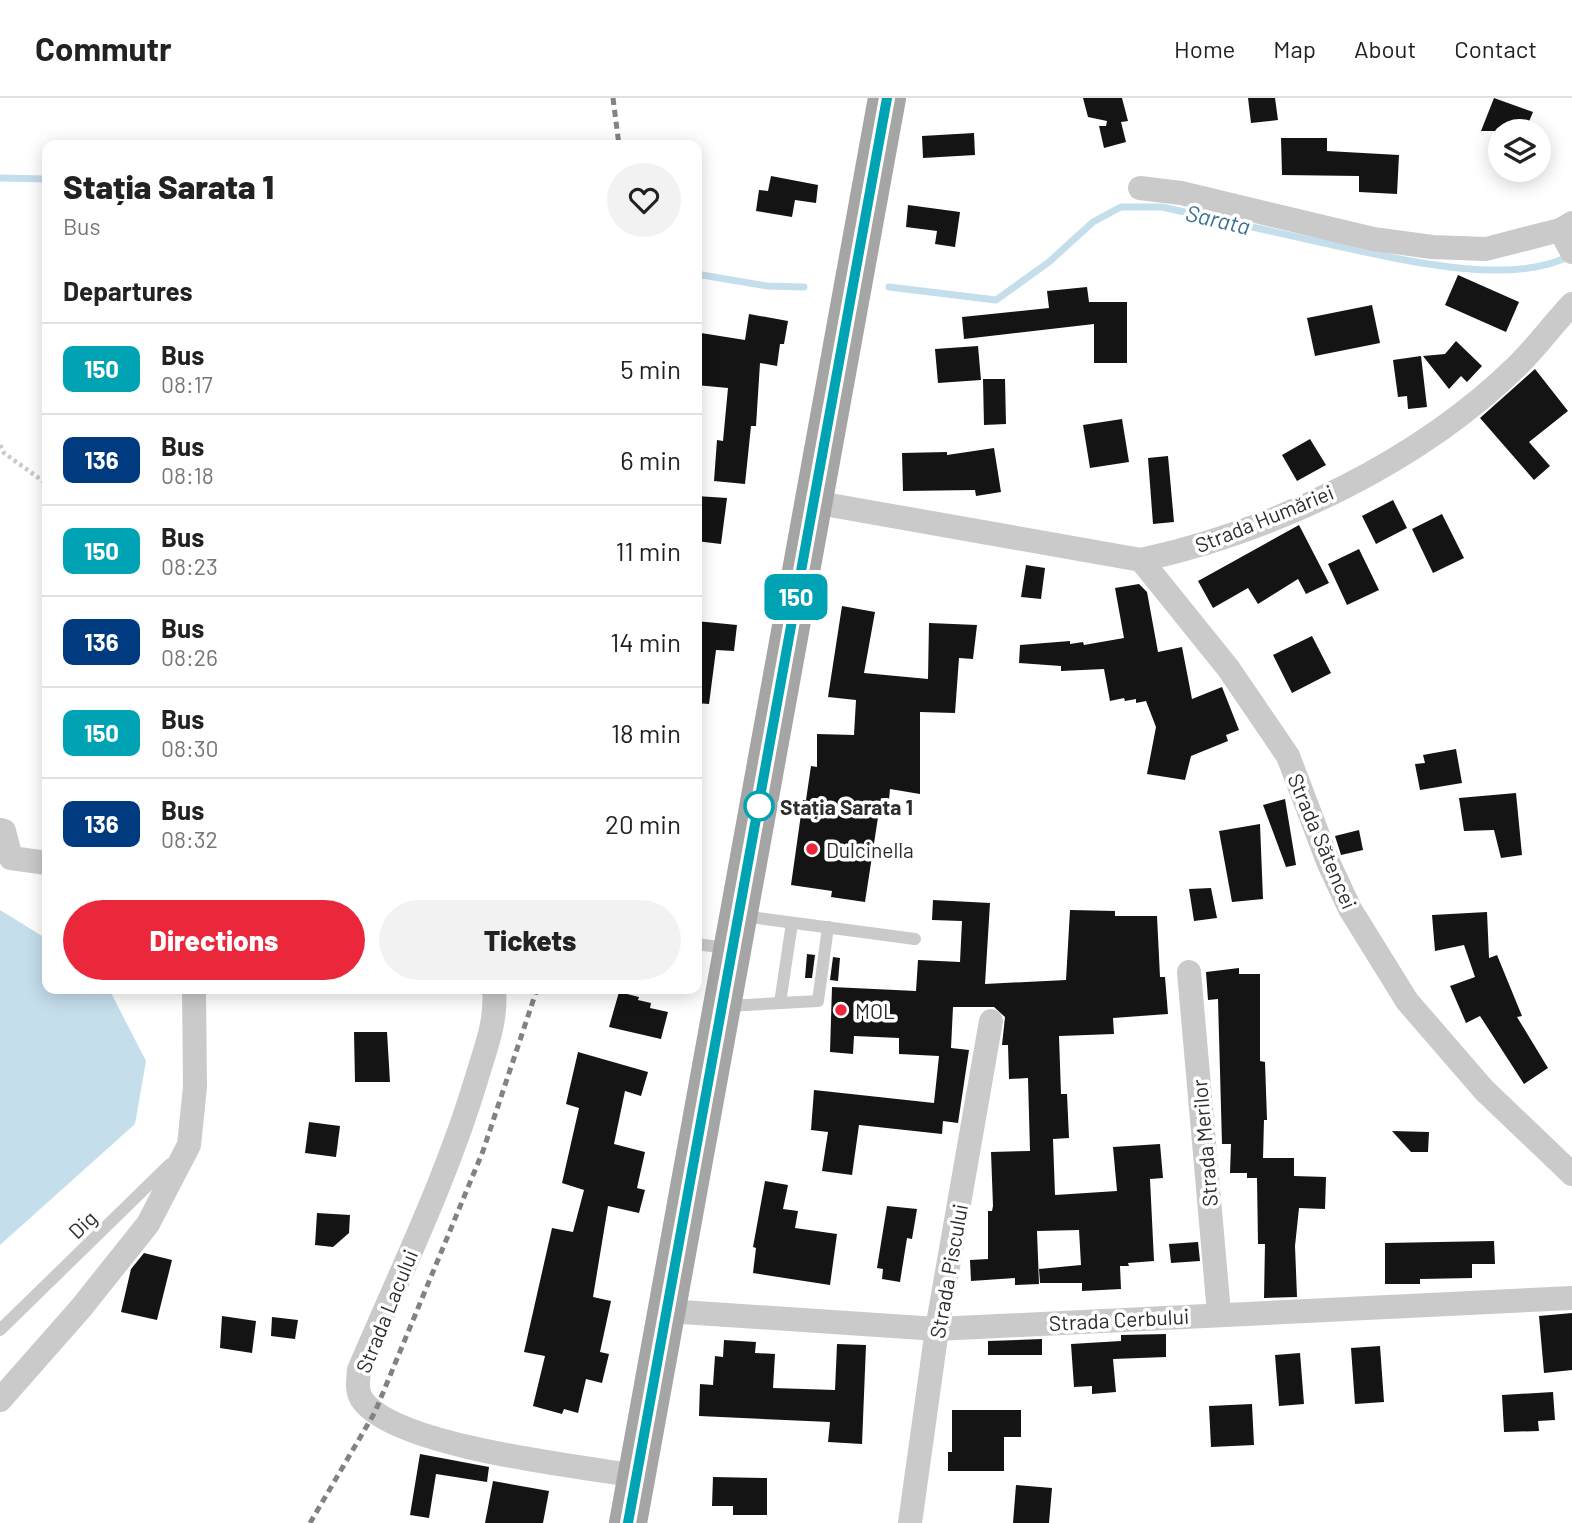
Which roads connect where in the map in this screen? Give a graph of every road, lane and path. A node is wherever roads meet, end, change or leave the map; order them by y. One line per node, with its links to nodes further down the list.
1 (887, 98): 7 (main road)
2 (1140, 188): 3 (street)
3 (1568, 236)
4 (1572, 304): 8 (street, Strada Humăriei)
5 (0, 445): 6 (path)
6 (42, 480)
7 (813, 502): 8 (street, Strada Humăriei); 13 (main road)
8 (1141, 560): 22 (street, Strada Sătencei)
9 (0, 830): 10 (street)
10 (42, 862)
11 (792, 923): 12 (lane); 13 (lane); 18 (lane)
12 (828, 927): 14 (lane); 18 (lane)
13 (723, 936): 19 (main road)
14 (915, 939)
15 (1189, 972): 25 (street, Strada Merilor)
16 (194, 994): 21 (street)
17 (494, 994): 29 (street, Strada Lacului)
18 (780, 1003): 19 (lane)
19 (723, 1006): 24 (main road)
20 (991, 1021): 26 (street, Strada Piscului)
21 (189, 1146): 27 (lane, Dig); 28 (street)
22 (1572, 1174)
23 (1572, 1298): 25 (street, Strada Cerbului)
24 (667, 1311): 26 (street, Strada Cerbului); 29 (main road)
25 (1219, 1313): 26 (street, Strada Cerbului)
26 (937, 1329): 31 (street, Strada Piscului)
27 (0, 1330)
28 (0, 1400)
29 (637, 1476): 30 (main road)
30 (628, 1523)
31 (909, 1523)

